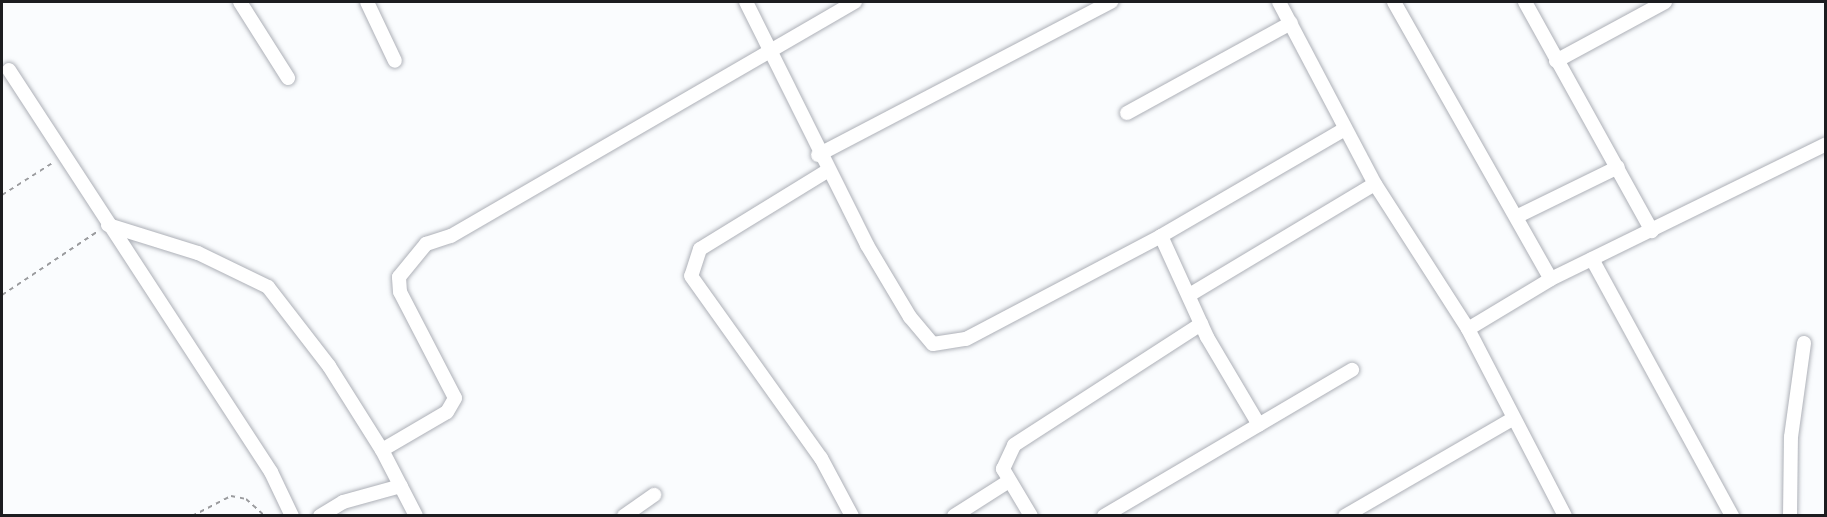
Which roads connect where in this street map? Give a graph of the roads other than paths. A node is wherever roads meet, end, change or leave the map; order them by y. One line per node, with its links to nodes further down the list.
1 (240, 2): 16 (street)
2 (367, 2): 13 (street)
3 (746, 2): 11 (street)
4 (855, 2): 11 (street)
5 (1112, 2): 20 (street)
6 (1279, 2): 10 (street)
7 (1394, 2): 24 (street)
8 (1525, 2): 14 (street)
9 (1665, 2): 14 (street)
10 (1291, 23): 17 (street); 18 (street)
11 (770, 46): 20 (street); 37 (street)
12 (2, 57): 15 (street)
13 (395, 61)
14 (1556, 61): 21 (street)
15 (5, 72): 25 (street)
16 (288, 78)
17 (1127, 113)
18 (1345, 129): 23 (street); 27 (street)
19 (1826, 144): 26 (street)
20 (818, 155): 22 (street)
21 (1618, 167): 24 (street); 26 (street)
22 (827, 171): 27 (street); 45 (street)
23 (1375, 184): 30 (street); 32 (street)
24 (1518, 216): 29 (street)
25 (108, 225): 37 (street); 41 (street)
26 (1652, 231): 28 (street)
27 (1161, 236): 30 (street)
28 (1593, 259): 29 (street); 51 (street)
29 (1551, 279): 32 (street)
30 (1191, 294): 31 (street)
31 (1201, 324): 36 (street); 38 (street)
32 (1468, 328): 35 (street)
33 (1804, 343): 52 (street)
34 (1352, 370): 36 (street)
35 (1512, 419): 49 (street); 50 (street)
36 (1259, 425): 48 (street)
37 (382, 450): 39 (street)
38 (1009, 481): 46 (street); 47 (street)
39 (401, 486): 42 (street); 43 (street)
40 (654, 495): 44 (street)
41 (292, 516)
42 (320, 516)
43 (416, 516)
44 (624, 516)
45 (852, 516)
46 (954, 516)
47 (1030, 516)
48 (1104, 516)
49 (1345, 516)
50 (1565, 516)
51 (1732, 516)
52 (1790, 516)

